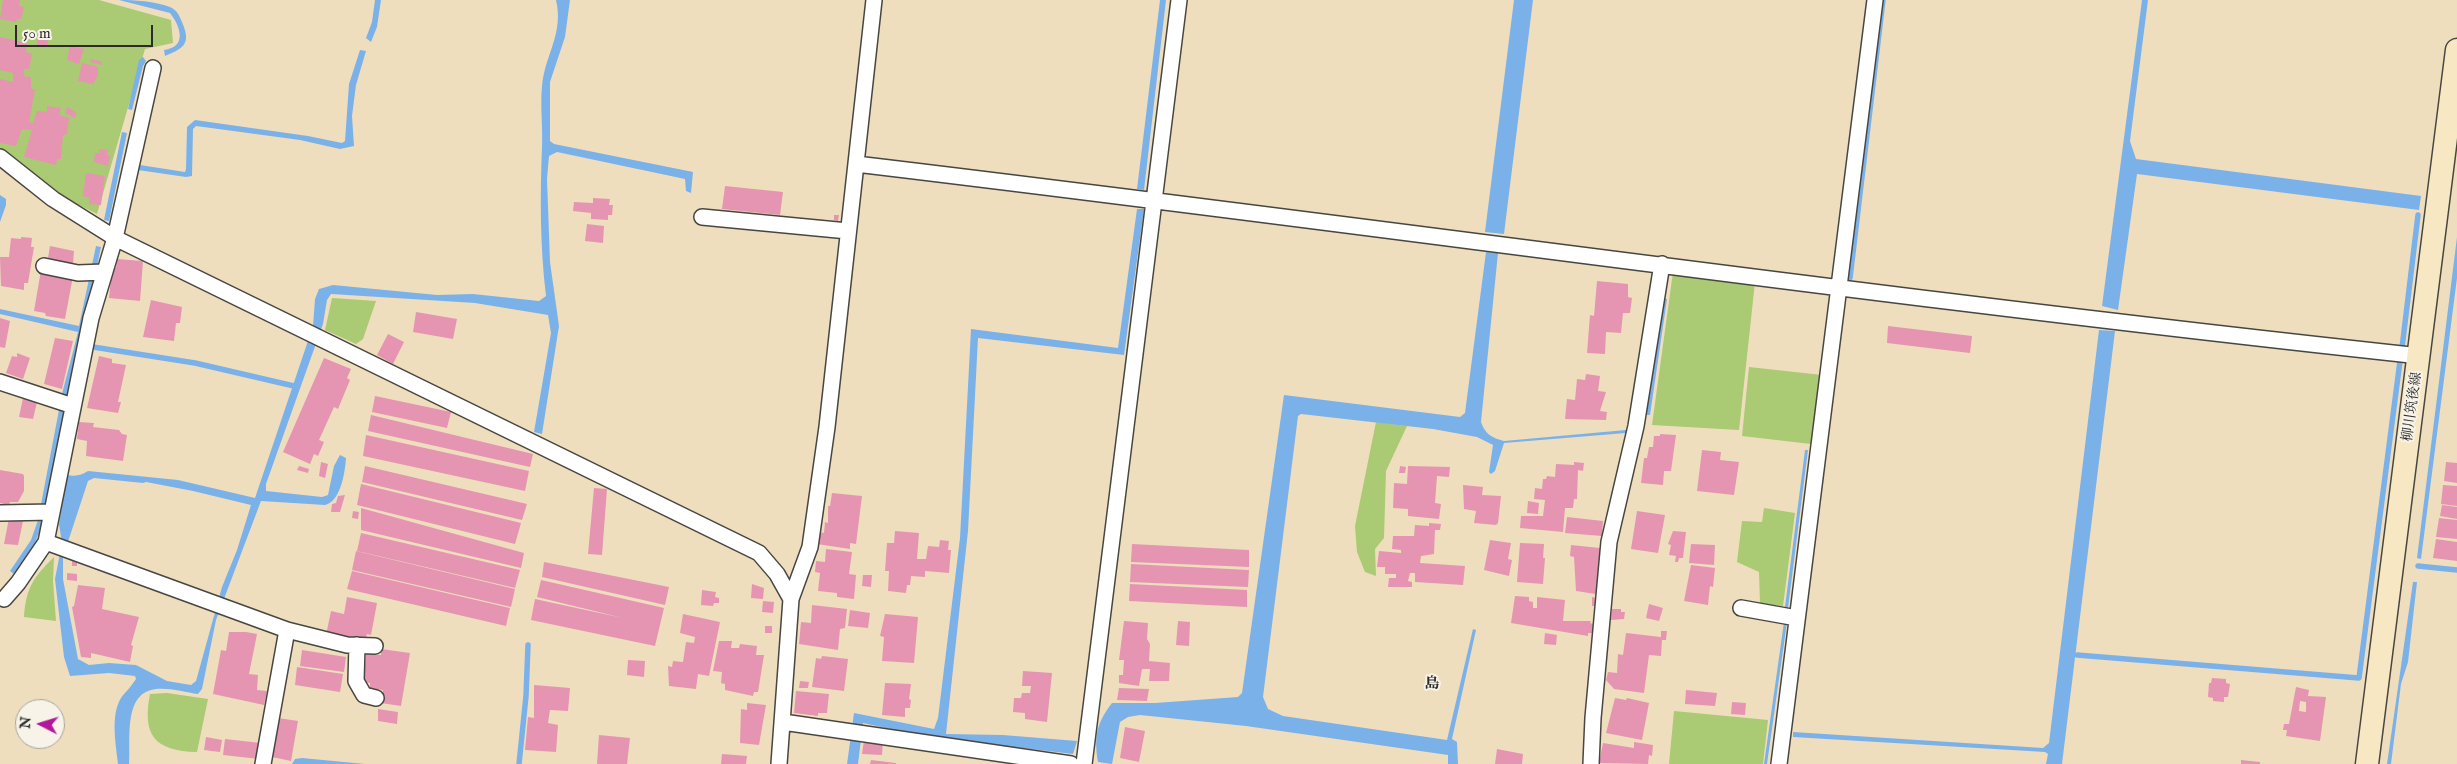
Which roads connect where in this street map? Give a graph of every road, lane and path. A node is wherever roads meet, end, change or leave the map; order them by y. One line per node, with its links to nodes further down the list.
1 (874, 0): 7 (street)
2 (1179, 0): 8 (street)
3 (1875, 0): 15 (street)
4 (2457, 50): 16 (main road, 柳川筑後線)
5 (153, 68): 11 (street)
6 (0, 157): 11 (street)
7 (856, 164): 8 (street); 10 (street)
8 (1156, 200): 12 (street); 34 (street)
9 (702, 217): 10 (street)
10 (848, 231): 23 (street)
11 (115, 238): 14 (street); 23 (street)
12 (1662, 264): 15 (street); 35 (street)
13 (44, 266): 14 (street)
14 (104, 272): 18 (street)
15 (1839, 287): 16 (street); 25 (street)
16 (2420, 356): 37 (main road, 柳川筑後線)
17 (0, 382): 18 (street)
18 (73, 406): 19 (street)
19 (52, 512): 20 (street); 21 (street)
20 (0, 513)
21 (46, 542): 22 (street); 26 (street)
22 (4, 598)
23 (791, 599): 30 (street)
24 (1741, 608): 25 (street)
25 (1798, 618): 36 (street)
26 (287, 630): 27 (street); 31 (street)
27 (357, 645): 28 (street); 29 (street)
28 (375, 646)
29 (376, 698)
30 (783, 722): 32 (street); 33 (street)
31 (263, 764)
32 (779, 764)
33 (1071, 764)
34 (1084, 764)
35 (1591, 764)
36 (1779, 764)
37 (2367, 764)

